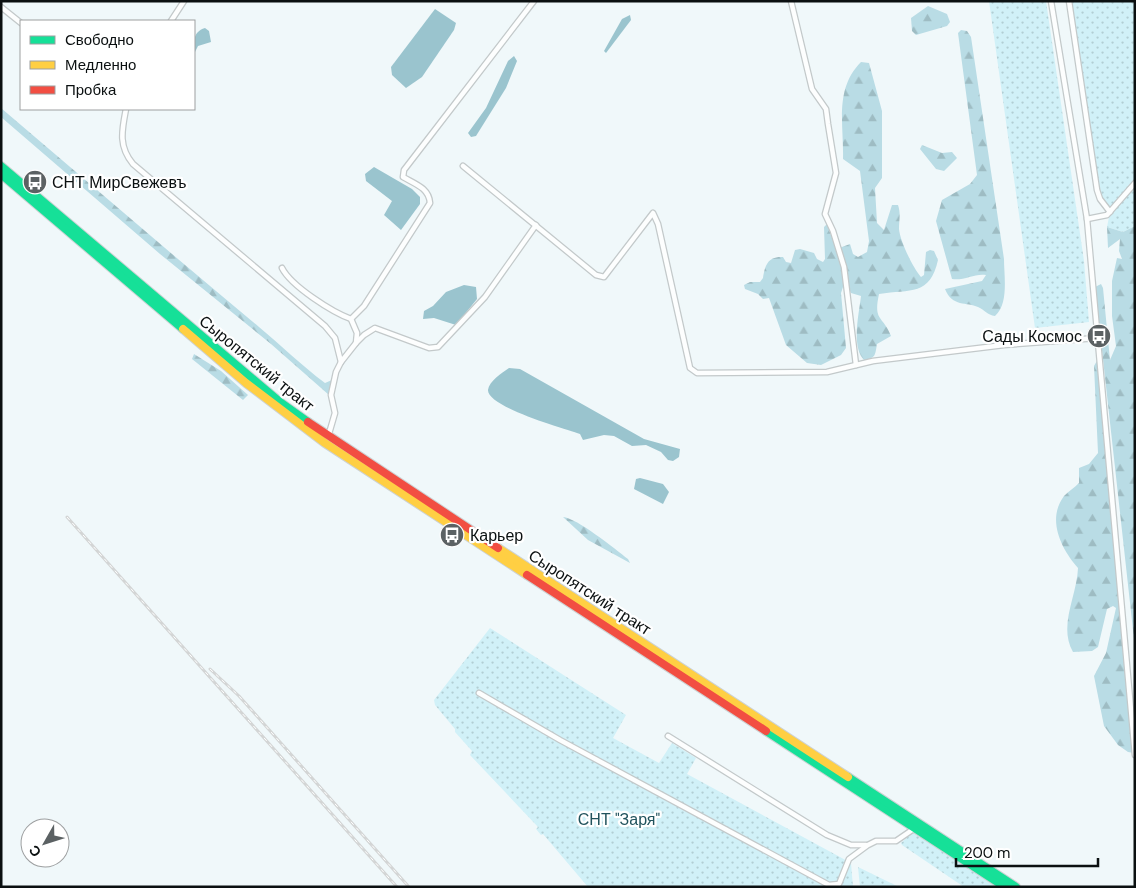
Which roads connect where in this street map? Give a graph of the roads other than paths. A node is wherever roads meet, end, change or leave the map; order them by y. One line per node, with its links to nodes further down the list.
1 (184, 1): 7 (street)
2 (534, 1): 18 (street)
3 (791, 1): 22 (street)
4 (1051, 1): 15 (street)
5 (1069, 1): 14 (street)
6 (1, 8): 8 (street)
7 (172, 20)
8 (20, 22)
9 (126, 110): 21 (street)
10 (1, 166): 23 (main road, Сыропятский тракт)
11 (463, 166): 16 (street)
12 (1, 174): 27 (main road, Сыропятский тракт)
13 (1135, 183): 14 (street)
14 (1110, 212): 15 (street)
15 (1087, 219): 19 (street)
16 (536, 225): 20 (street); 22 (street)
17 (282, 268): 18 (street)
18 (351, 319): 20 (street)
19 (1097, 338): 22 (street); 26 (street)
20 (356, 343): 21 (street)
21 (341, 362): 23 (street)
22 (856, 364)
23 (328, 437): 30 (main road, Сыропятский тракт)
24 (479, 693): 28 (street)
25 (668, 736): 28 (street)
26 (1135, 755)
27 (915, 828): 28 (street); 29 (main road, Сыропятский тракт)
28 (868, 845)
29 (1006, 887)
30 (1016, 887)

